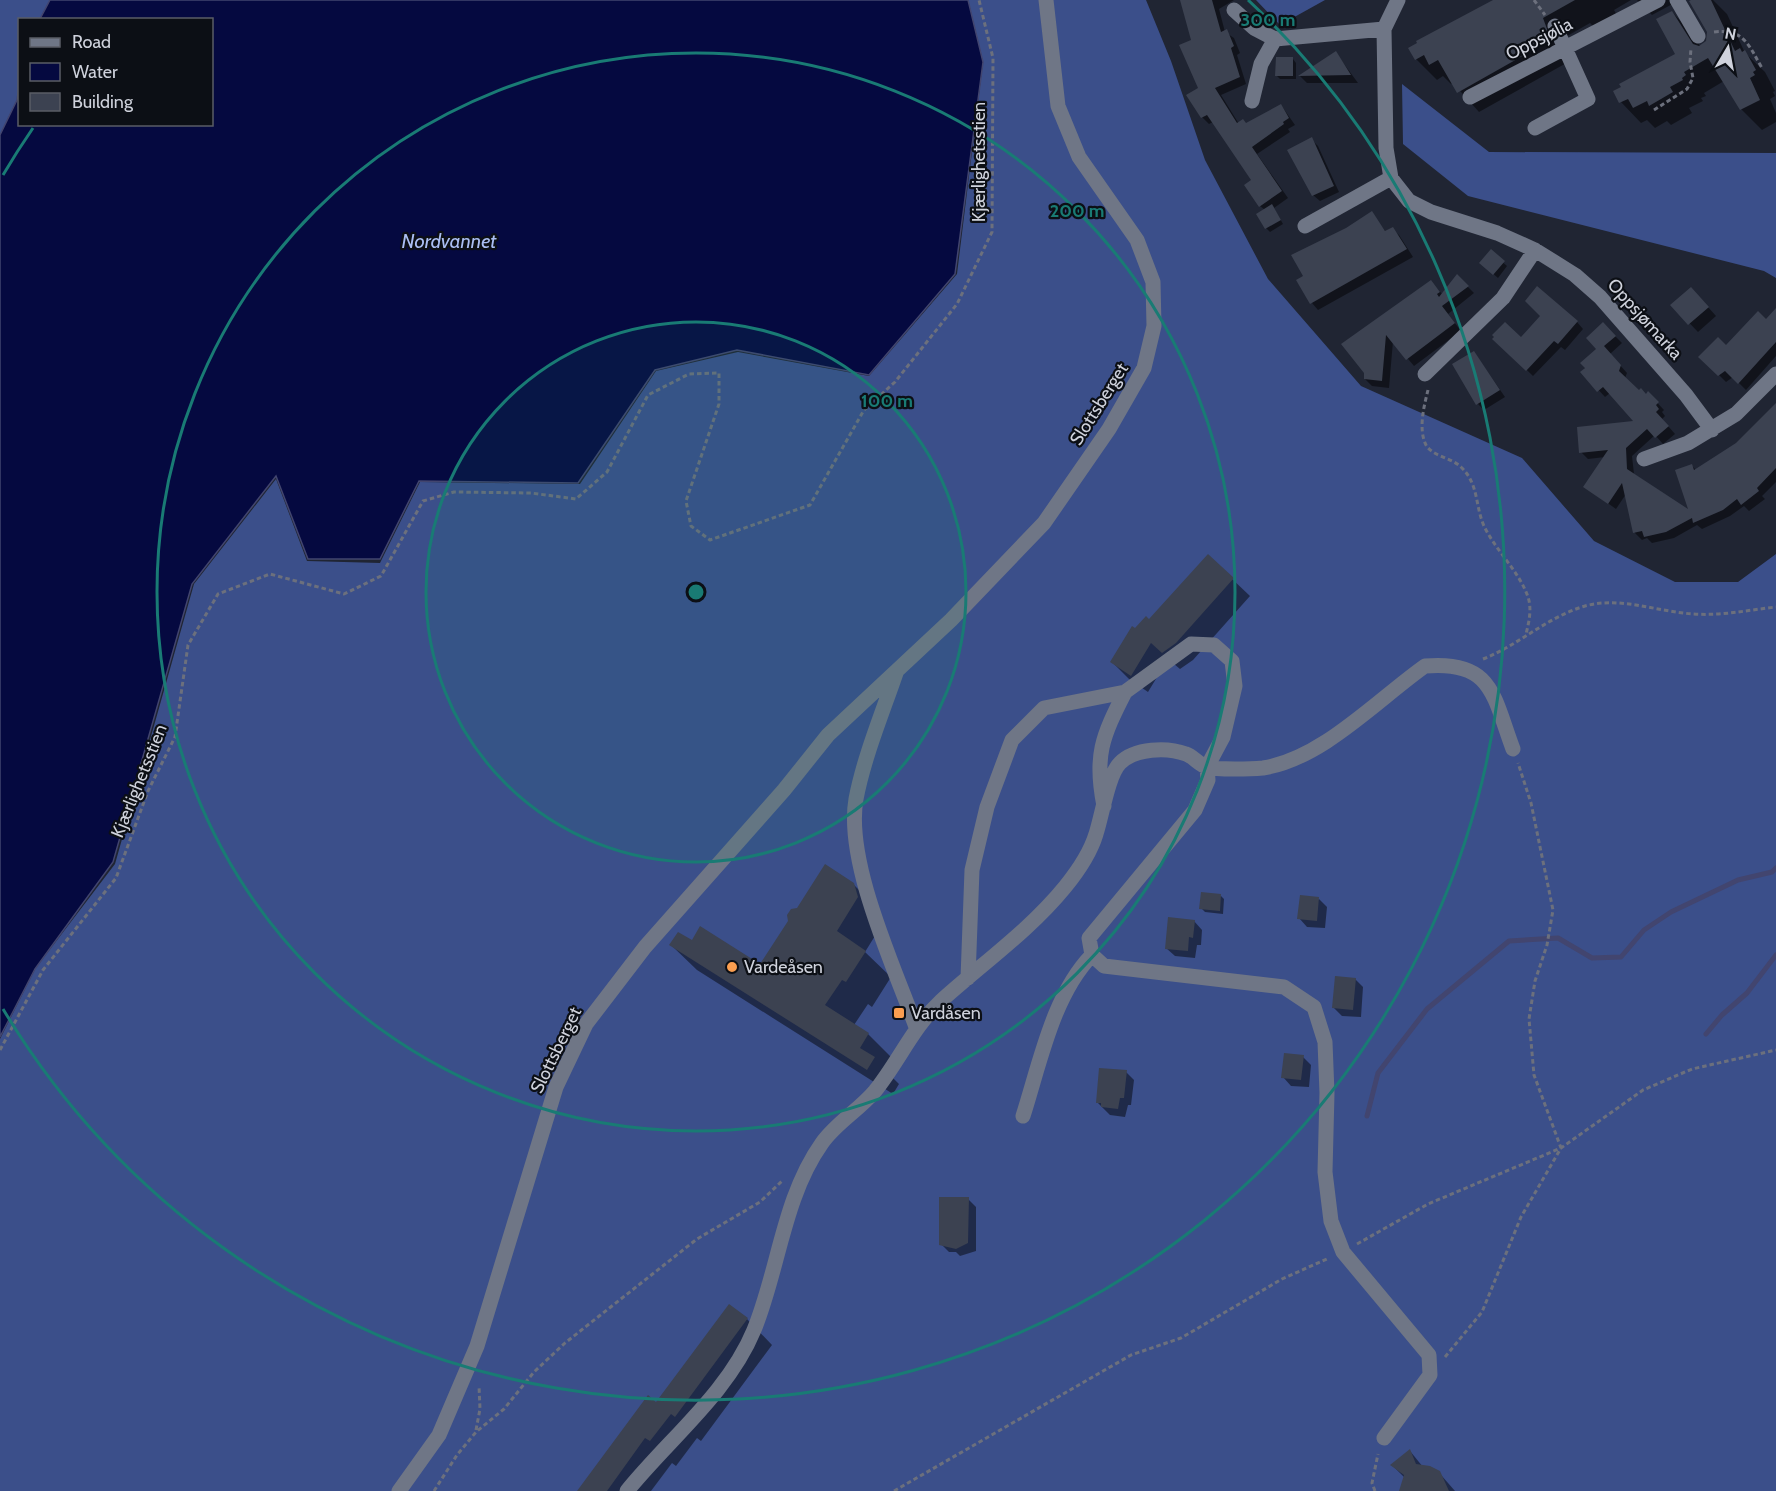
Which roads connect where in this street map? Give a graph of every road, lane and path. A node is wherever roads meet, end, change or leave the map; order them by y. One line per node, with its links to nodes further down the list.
1 (979, 0): 35 (path, Kjærlighetsstien)
2 (1046, 0): 27 (street, Slottsberget)
3 (1398, 0): 8 (street, Oppsjømarka)
4 (1658, 0): 11 (street, Oppsjølia)
5 (1677, 0): 9 (street)
6 (1234, 10): 10 (street)
7 (1555, 26): 11 (street)
8 (1384, 29): 10 (street); 17 (street, Oppsjømarka)
9 (1698, 36): 12 (path); 15 (path)
10 (1275, 39): 14 (street)
11 (1567, 47): 13 (street, Oppsjølia); 16 (street)
12 (1762, 68)
13 (1470, 97)
14 (1252, 101)
15 (1654, 110)
16 (1535, 128)
17 (1391, 178): 18 (street); 19 (street, Oppsjømarka)
18 (1305, 226)
19 (1534, 250): 20 (street); 22 (street, Oppsjømarka)
20 (1430, 369): 25 (path)
21 (1776, 374): 22 (street)
22 (1712, 430): 23 (street)
23 (1644, 459)
24 (1776, 607): 25 (path)
25 (1526, 634): 26 (path)
26 (1465, 667): 29 (street); 30 (street)
27 (896, 673): 34 (street, Slottsberget); 40 (street, Slottsberget)
28 (1125, 692): 30 (street); 31 (street); 33 (street)
29 (1513, 749): 38 (path)
30 (1207, 767): 31 (street); 32 (street)
31 (1104, 807): 33 (street)
32 (1092, 955): 36 (street); 38 (street)
33 (968, 978): 34 (street)
34 (916, 1027): 42 (street)
35 (0, 1050)
36 (1023, 1116)
37 (783, 1179): 41 (path)
38 (1430, 1375): 39 (street)
39 (1384, 1438): 43 (path)
40 (399, 1491)
41 (434, 1491)
42 (627, 1491)
43 (1375, 1491)

